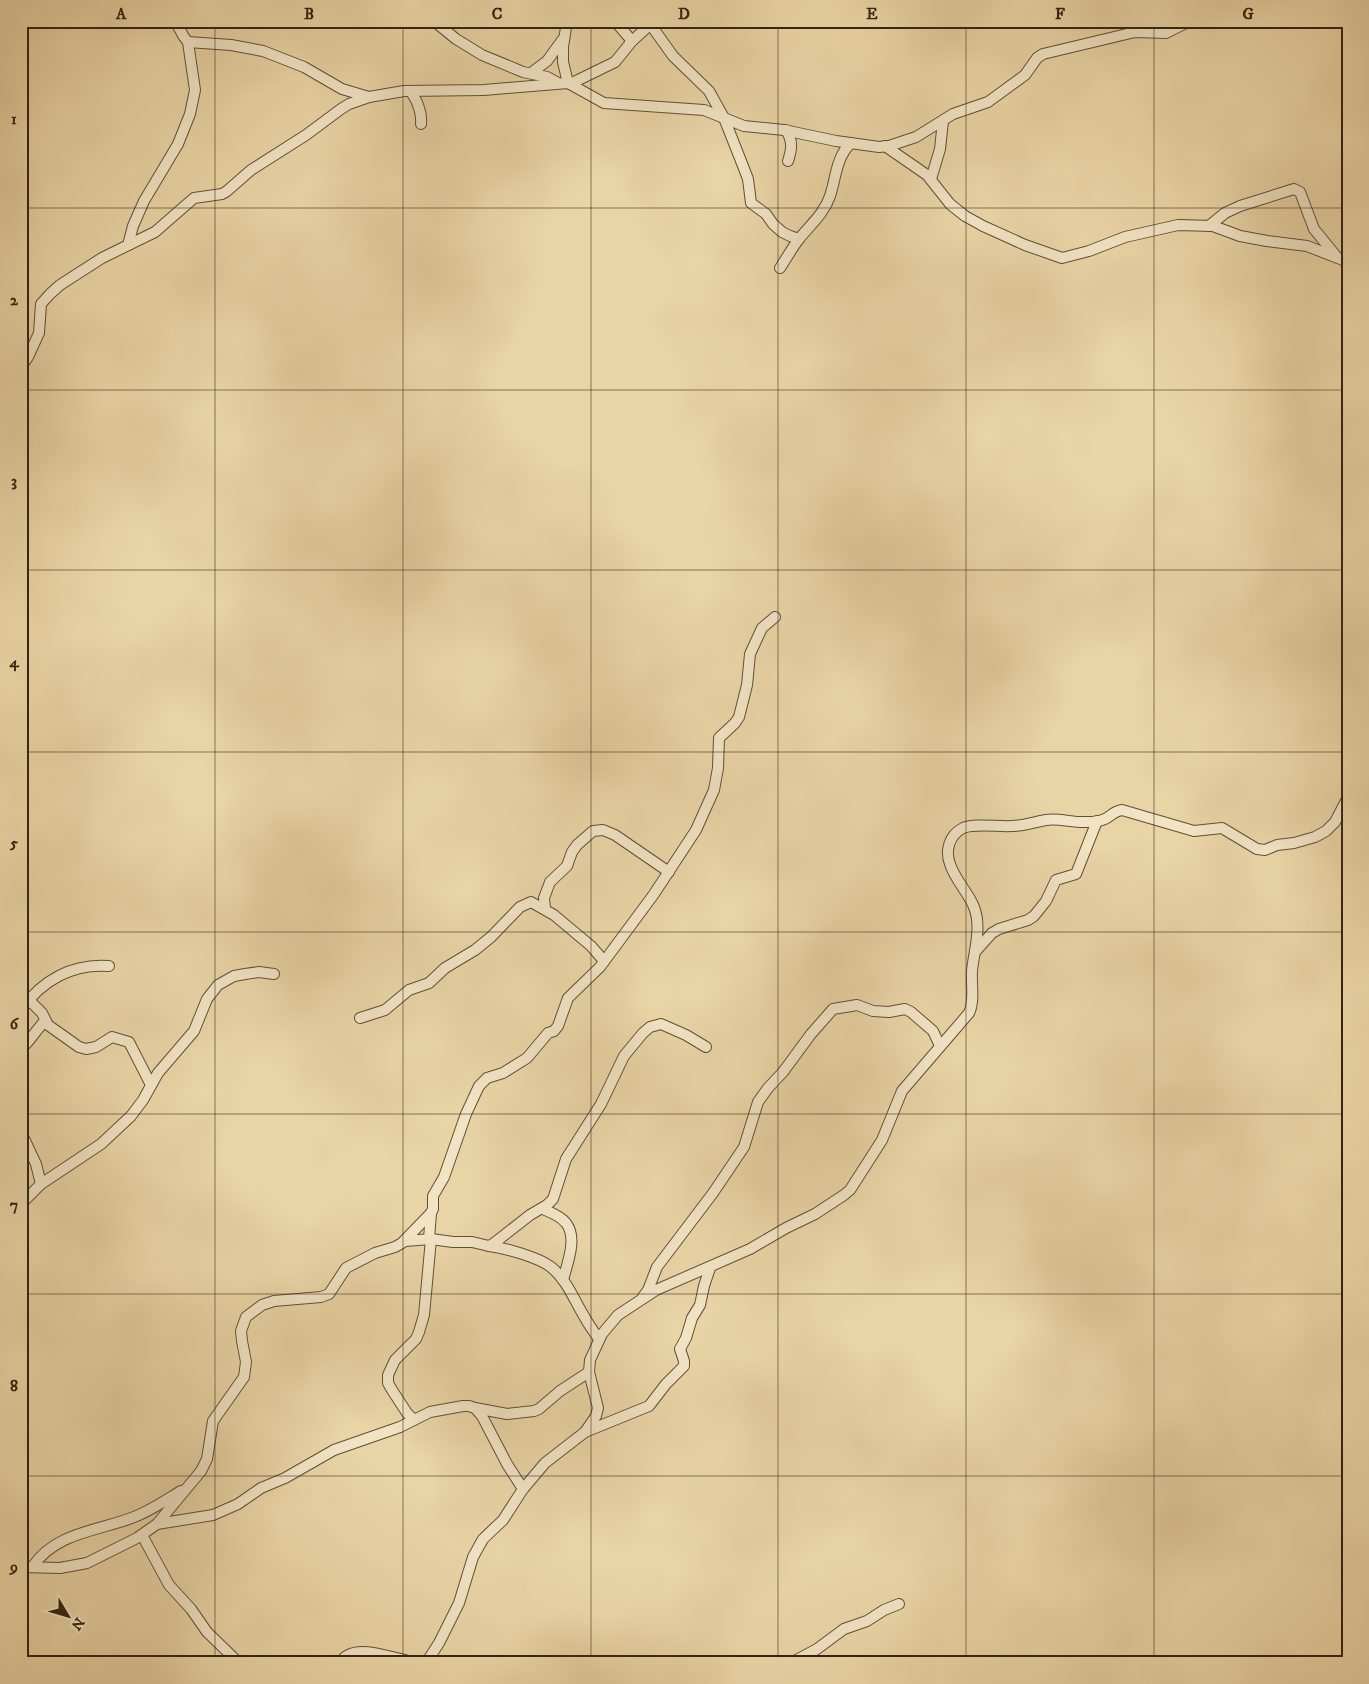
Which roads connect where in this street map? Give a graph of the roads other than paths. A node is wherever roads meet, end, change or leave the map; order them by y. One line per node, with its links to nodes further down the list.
1 (175, 21): 10 (street)
2 (434, 21): 12 (street)
3 (567, 21): 9 (street)
4 (615, 21): 11 (street)
5 (1126, 21): 8 (street)
6 (1190, 21): 8 (street)
7 (651, 22): 11 (street); 16 (street)
8 (1135, 32): 17 (street)
9 (565, 36): 12 (street); 13 (street)
10 (188, 42): 15 (street); 26 (street)
11 (632, 42): 13 (street)
12 (531, 73): 13 (street)
13 (565, 83): 14 (street); 16 (street)
14 (410, 91): 15 (street); 18 (street)
15 (370, 97): 26 (street)
16 (724, 118): 19 (street); 25 (street)
17 (943, 121): 21 (street); 23 (street)
18 (421, 124)
19 (786, 130): 20 (street); 22 (street)
20 (851, 143): 21 (street); 25 (street)
21 (885, 146): 23 (street)
22 (788, 161)
23 (931, 180): 24 (street)
24 (1209, 226): 27 (street); 27 (street)
25 (799, 239): 29 (street)
26 (128, 245): 30 (street)
27 (1337, 257): 28 (street)
28 (1348, 262)
29 (780, 268)
30 (21, 367)
31 (775, 617): 34 (street)
32 (1348, 797): 33 (street)
33 (1098, 821): 36 (street); 36 (street)
34 (669, 872): 35 (street); 37 (street)
35 (545, 909): 37 (street); 42 (street)
36 (975, 953): 44 (street)
37 (604, 961): 52 (street)
38 (109, 966): 40 (street)
39 (274, 974): 47 (street)
40 (29, 1000): 41 (street); 43 (street)
41 (21, 1010)
42 (360, 1018)
43 (45, 1021): 46 (street); 47 (street)
44 (940, 1046): 56 (street); 58 (street)
45 (706, 1047): 51 (street)
46 (21, 1049)
47 (152, 1085): 49 (street)
48 (21, 1132): 49 (street)
49 (41, 1184): 50 (street)
50 (21, 1204)
51 (542, 1209): 55 (street); 57 (street)
52 (431, 1213): 53 (street); 54 (street)
53 (430, 1239): 54 (street); 55 (street); 62 (street)
54 (405, 1241): 64 (street)
55 (488, 1246): 57 (street)
56 (710, 1268): 58 (street); 63 (street)
57 (562, 1280): 59 (street)
58 (640, 1301): 59 (street)
59 (599, 1339): 60 (street)
60 (589, 1372): 61 (street); 63 (street)
61 (475, 1408): 62 (street); 65 (street)
62 (414, 1420): 66 (street)
63 (585, 1432): 65 (street)
64 (187, 1488): 66 (street); 68 (street)
65 (523, 1488): 74 (street)
66 (157, 1524): 67 (street)
67 (142, 1535): 68 (street); 71 (street)
68 (33, 1566): 69 (street)
69 (21, 1567)
70 (899, 1604): 75 (street)
71 (239, 1663)
72 (340, 1663): 73 (street)
73 (409, 1663)
74 (426, 1663)
75 (791, 1663)

